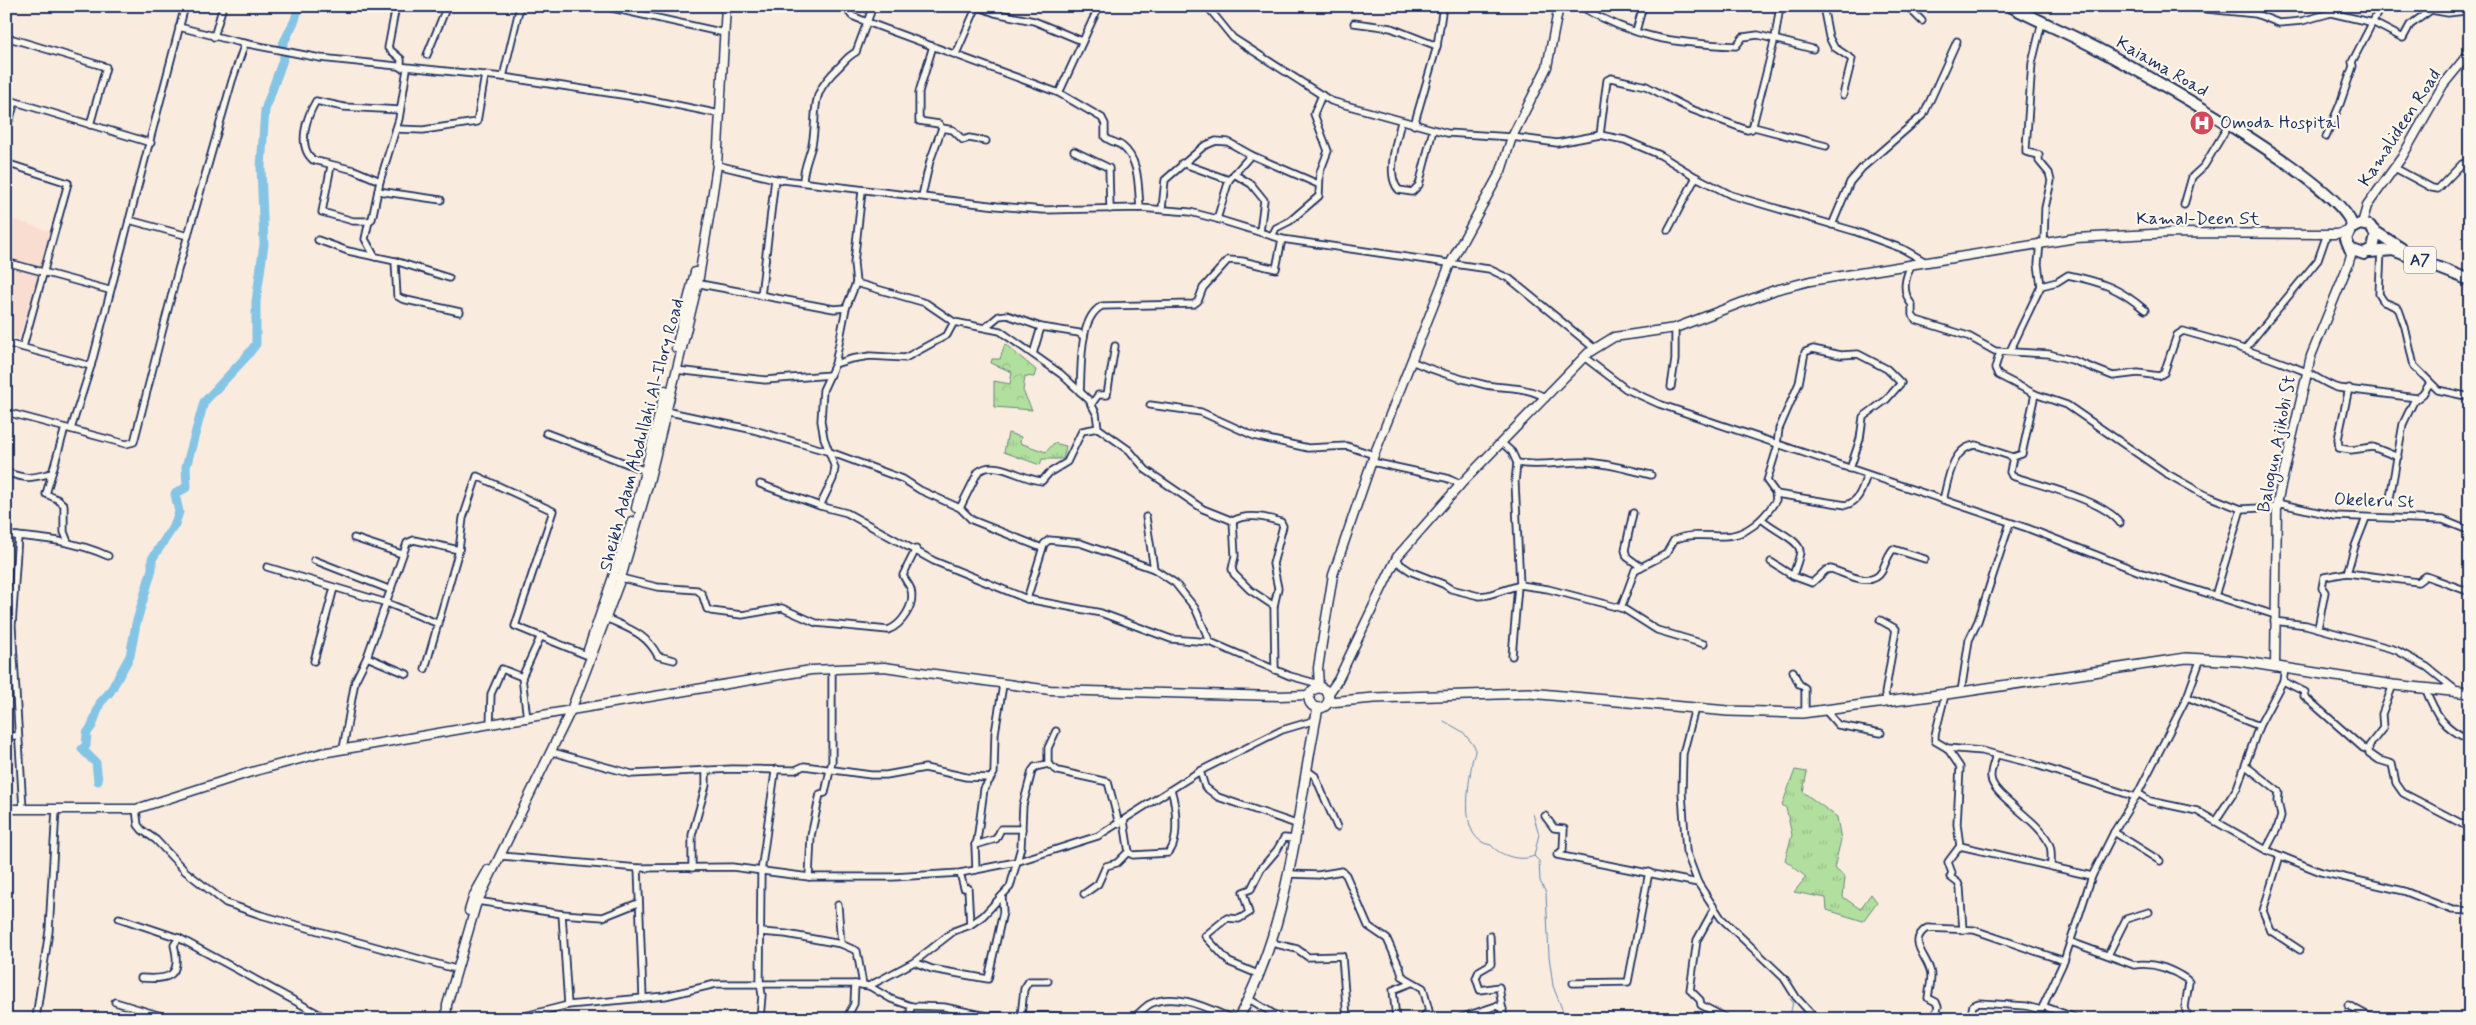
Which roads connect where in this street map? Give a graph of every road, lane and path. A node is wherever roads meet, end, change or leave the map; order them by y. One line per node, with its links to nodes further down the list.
1 (185, 6): 32 (street)
2 (223, 6): 36 (street)
3 (396, 6): 47 (street)
4 (447, 6): 46 (street)
5 (520, 6): 49 (street)
6 (603, 6): 34 (street)
7 (721, 6): 34 (street, Sheikh Adam Abdullahi Al-Ilory Road)
8 (726, 6): 77 (street, Sheikh Adam Abdullahi Al-Ilory Road)
9 (844, 6): 28 (street)
10 (873, 6): 28 (street)
11 (978, 6): 38 (street); 45 (street)
12 (1099, 6): 38 (street)
13 (1207, 6): 51 (street)
14 (1443, 6): 42 (street)
15 (1560, 6): 67 (street)
16 (1580, 6): 33 (street)
17 (1643, 6): 33 (street)
18 (1780, 6): 37 (street)
19 (1823, 6): 52 (street)
20 (1907, 6): 27 (street)
21 (2010, 6): 29 (highway, Kaiama Road)
22 (2021, 6): 98 (highway, Kaiama Road)
23 (2177, 6): 31 (street)
24 (2381, 6): 31 (street)
25 (2454, 6): 26 (street)
26 (2467, 12): 31 (street)
27 (1922, 21)
28 (867, 22): 41 (street); 85 (street)
29 (2042, 22): 60 (highway, Kaiama Road); 110 (street)
30 (1354, 23): 42 (street)
31 (2374, 23): 68 (street)
32 (179, 28): 36 (street); 70 (street)
33 (1636, 31): 37 (street)
34 (720, 32): 56 (street, Sheikh Adam Abdullahi Al-Ilory Road)
35 (6, 37): 58 (street)
36 (214, 37): 40 (street)
37 (1775, 38): 43 (street); 61 (street)
38 (1082, 41): 50 (street)
39 (1957, 41): 99 (street)
40 (245, 43): 47 (street); 106 (street)
41 (933, 46): 45 (street); 62 (street)
42 (1437, 46): 59 (street)
43 (1813, 49)
44 (2470, 52): 79 (street, Kamalideen Road)
45 (956, 54): 50 (street)
46 (427, 55)
47 (404, 68): 48 (street); 55 (street)
48 (485, 75): 49 (street); 63 (street)
49 (503, 77): 56 (street)
50 (1059, 94): 92 (street)
51 (1322, 95): 57 (street); 86 (street)
52 (1843, 95)
53 (6, 99): 54 (street)
54 (16, 102): 58 (street); 64 (street)
55 (400, 110): 63 (street); 78 (street)
56 (715, 113): 125 (street, Sheikh Adam Abdullahi Al-Ilory Road)
57 (1401, 122): 59 (street); 65 (street)
58 (90, 124): 70 (street)
59 (1414, 125): 65 (street)
60 (2228, 126): 91 (street); 101 (highway, Kaiama Road)
61 (1754, 127): 66 (street); 71 (street)
62 (942, 128): 69 (street); 89 (street)
63 (396, 129): 84 (street)
64 (6, 130)
65 (1433, 130): 67 (street)
66 (1600, 135): 67 (street); 81 (street)
67 (1512, 137): 118 (street)
68 (2326, 137)
69 (986, 141)
70 (151, 143): 96 (street)
71 (1826, 146)
72 (1074, 151): 93 (street)
73 (1251, 154): 76 (street); 80 (street); 86 (street)
74 (2470, 161): 79 (street)
75 (6, 162): 121 (street)
76 (1182, 163): 83 (street); 94 (street)
77 (717, 165): 82 (street); 125 (street, Sheikh Adam Abdullahi Al-Ilory Road)
78 (331, 166): 84 (street); 97 (street)
79 (2395, 168): 98 (street, Kamalideen Road)
80 (1234, 174): 83 (street); 103 (street)
81 (1696, 177): 99 (street); 100 (street)
82 (775, 179): 85 (street); 129 (street)
83 (1229, 180): 95 (street)
84 (380, 181): 87 (street)
85 (803, 182): 88 (street)
86 (1318, 184): 107 (street)
87 (378, 191): 90 (street); 97 (street)
88 (862, 191): 89 (street); 126 (street)
89 (922, 196): 93 (street)
90 (442, 200)
91 (2184, 205)
92 (1140, 208): 93 (street); 94 (street)
93 (1110, 209)
94 (1162, 209): 95 (street)
95 (1217, 218): 103 (street)
96 (129, 220): 106 (street); 128 (street)
97 (369, 221): 114 (street)
98 (2364, 224): 101 (highway); 102 (highway)
99 (1832, 225): 115 (street)
100 (1668, 230)
101 (2350, 230): 105 (street, Kamal-Deen St); 111 (highway)
102 (2374, 230): 113 (highway); 122 (highway, A7)
103 (1260, 232): 107 (street)
104 (2327, 234): 105 (street, Kamal-Deen St); 110 (street, Kamal-Deen St); 142 (street)
105 (2336, 234): 111 (street)
106 (188, 236): 165 (street)
107 (1272, 236): 108 (street)
108 (1282, 239): 118 (street); 137 (street)
109 (318, 240): 114 (street)
110 (2042, 242): 115 (street, Kamal-Deen St); 127 (street)
111 (2348, 244): 113 (highway); 120 (street)
112 (2381, 250): 113 (highway, A7); 124 (highway, A7); 153 (street)
113 (2365, 253): 120 (street)
114 (375, 257): 117 (street)
115 (1924, 261): 119 (street, Kamal-Deen St)
116 (6, 262): 121 (street)
117 (395, 262): 123 (street); 132 (street)
118 (1450, 264): 141 (street); 147 (street)
119 (1912, 264): 136 (street, Kamal-Deen St); 144 (street)
120 (2348, 265): 151 (street, Balogun Ajikobi St)
121 (45, 273): 128 (street); 140 (street)
122 (2470, 276)
123 (449, 278)
124 (2470, 280)
125 (695, 283): 129 (street); 150 (street, Sheikh Adam Abdullahi Al-Ilory Road); 176 (street, Sheikh Adam Abdullahi Al-Ilory Road)
126 (856, 283): 130 (street); 133 (street)
127 (2041, 286): 131 (street); 143 (street)
128 (109, 290): 149 (street)
129 (761, 296): 130 (street)
130 (846, 308): 148 (street)
131 (2145, 310)
132 (460, 312)
133 (954, 322): 134 (street); 148 (street)
134 (987, 326): 135 (street); 145 (street)
135 (1042, 327): 137 (street); 145 (street)
136 (1675, 328): 141 (street, Kamal-Deen St); 154 (street)
137 (1084, 337): 156 (street)
138 (6, 343): 140 (street)
139 (1115, 346): 161 (street)
140 (23, 348): 149 (street)
141 (1594, 348): 146 (street, Kamal-Deen St)
142 (2245, 349): 143 (street); 151 (street)
143 (2010, 351): 144 (street)
144 (2000, 352): 157 (street)
145 (1033, 354): 156 (street)
146 (1584, 357): 159 (street, Kamal-Deen St); 169 (street)
147 (1411, 361): 159 (street); 173 (street)
148 (836, 364): 152 (street)
149 (91, 366): 165 (street)
150 (676, 370): 152 (street); 163 (street, Sheikh Adam Abdullahi Al-Ilory Road)
151 (2306, 372): 155 (street); 186 (street, Balogun Ajikobi St)
152 (831, 375): 170 (street)
153 (2430, 383): 158 (street); 160 (street)
154 (1671, 387)
155 (2349, 388): 160 (street); 172 (street)
156 (1080, 392): 161 (street)
157 (2036, 394): 171 (street); 189 (street)
158 (2470, 397)
159 (1546, 398): 168 (street, Kamal-Deen St)
160 (2417, 398): 172 (street)
161 (1091, 405): 166 (street)
162 (1150, 405): 173 (street)
163 (665, 411): 170 (street); 216 (street, Sheikh Adam Abdullahi Al-Ilory Road)
164 (6, 412): 165 (street)
165 (68, 428): 178 (street)
166 (1098, 428): 188 (street); 194 (street)
167 (546, 433): 176 (street)
168 (1503, 444): 174 (street); 182 (street, Kamal-Deen St)
169 (1777, 445): 175 (street); 175 (street); 183 (street)
170 (830, 452): 187 (street); 188 (street)
171 (2013, 457): 185 (street); 196 (street)
172 (2398, 457): 184 (street)
173 (1373, 458): 182 (street); 251 (street)
174 (1516, 463): 179 (street); 217 (street)
175 (1850, 469): 180 (street)
176 (646, 471): 216 (street, Sheikh Adam Abdullahi Al-Ilory Road)
177 (6, 472): 178 (street)
178 (52, 473): 201 (street)
179 (1651, 475)
180 (1867, 475): 183 (street); 185 (street)
181 (760, 484): 187 (street)
182 (1461, 484): 207 (street, Kamal-Deen St)
183 (1776, 494): 193 (street)
184 (2390, 498)
185 (1944, 500): 195 (street)
186 (2277, 505): 189 (street, Okeleru St); 192 (street, Okeleru St); 227 (street, Balogun Ajikobi St)
187 (820, 506): 203 (street)
188 (960, 508): 202 (street)
189 (2241, 509): 221 (street)
190 (1633, 513): 211 (street)
191 (1146, 517): 213 (street)
192 (2366, 518): 197 (street, Okeleru St); 214 (street)
193 (1762, 519): 211 (street); 215 (street)
194 (1233, 521): 224 (street); 224 (street)
195 (2010, 522): 221 (street); 253 (street)
196 (2120, 523)
197 (2470, 531)
198 (6, 535): 199 (street)
199 (18, 536): 201 (street); 273 (street)
200 (354, 538): 205 (street)
201 (68, 542): 206 (street)
202 (1042, 548): 213 (street); 222 (street)
203 (916, 549): 216 (street); 222 (street)
204 (459, 550): 205 (street); 229 (street); 231 (street)
205 (402, 554): 219 (street)
206 (108, 556)
207 (1397, 557): 217 (street); 258 (street, Kamal-Deen St)
208 (1925, 558): 215 (street)
209 (314, 560): 219 (street)
210 (1771, 562): 215 (street)
211 (1641, 567): 225 (street)
212 (267, 568): 218 (street)
213 (1154, 569): 232 (street)
214 (2347, 573): 220 (street); 230 (street)
215 (1793, 576)
216 (618, 577): 226 (street, Sheikh Adam Abdullahi Al-Ilory Road); 234 (street, Sheikh Adam Abdullahi Al-Ilory Road)
217 (1519, 586): 225 (street); 235 (street)
218 (334, 588): 223 (street); 239 (street)
219 (392, 590): 223 (street)
220 (2470, 592)
221 (2215, 596): 227 (street)
222 (1027, 599): 232 (street)
223 (387, 603): 229 (street); 236 (street)
224 (1274, 606): 244 (street)
225 (1621, 608): 233 (street)
226 (606, 618): 238 (street); 263 (street, Sheikh Adam Abdullahi Al-Ilory Road)
227 (2274, 618): 230 (street); 240 (street, Balogun Ajikobi St)
228 (1880, 620): 260 (street)
229 (439, 624): 242 (street)
230 (2318, 628): 254 (street)
231 (541, 636): 234 (street); 247 (street)
232 (1210, 642): 244 (street)
233 (1704, 644)
234 (586, 655): 263 (street, Sheikh Adam Abdullahi Al-Ilory Road)
235 (1512, 656)
236 (367, 658): 246 (street); 276 (street)
237 (2201, 658): 240 (main road); 253 (main road); 259 (street)
238 (674, 660)
239 (314, 661)
240 (2275, 667): 241 (main road)
241 (2285, 668): 248 (street); 250 (main road)
242 (425, 669)
243 (832, 669): 249 (street); 263 (street); 283 (street)
244 (1275, 670): 251 (street)
245 (1793, 670): 265 (street)
246 (407, 674)
247 (522, 677): 266 (street); 268 (street)
248 (2283, 681): 269 (street); 277 (street)
249 (1003, 685): 256 (street); 287 (street)
250 (2393, 685): 252 (main road); 277 (street)
251 (1319, 686): 256 (main road); 258 (main road)
252 (2425, 688): 254 (main road); 274 (street)
253 (1961, 692): 257 (main road)
254 (2457, 692): 255 (main road)
255 (2470, 693)
256 (1309, 695): 261 (main road)
257 (1945, 695): 260 (main road); 275 (street)
258 (1329, 697): 261 (main road); 262 (main road)
259 (2187, 697): 269 (street); 289 (street)
260 (1887, 702): 264 (main road)
261 (1318, 708): 267 (main road)
262 (1696, 708): 265 (main road); 322 (street)
263 (568, 711): 266 (street); 278 (street, Sheikh Adam Abdullahi Al-Ilory Road); 302 (street, Sheikh Adam Abdullahi Al-Ilory Road)
264 (1826, 711): 265 (main road); 271 (street)
265 (1805, 713)
266 (527, 719): 268 (street)
267 (1316, 720): 285 (street); 286 (main road)
268 (490, 725): 276 (street)
269 (2259, 726): 281 (street)
270 (1056, 731): 280 (street)
271 (1881, 733)
272 (6, 736): 273 (street)
273 (18, 736): 292 (street)
274 (2470, 740)
275 (1946, 748): 279 (street); 305 (street)
276 (343, 749): 293 (street)
277 (2368, 750): 299 (street)
278 (552, 752): 284 (street); 302 (street, Sheikh Adam Abdullahi Al-Ilory Road)
279 (1996, 755): 289 (street); 312 (street)
280 (1048, 764): 296 (street); 300 (street)
281 (2246, 766): 295 (street); 306 (street)
282 (777, 769): 283 (street); 284 (street); 316 (street)
283 (831, 769): 287 (street); 321 (street)
284 (706, 770): 314 (street)
285 (1200, 771): 288 (street); 297 (street)
286 (1308, 771): 297 (main road); 298 (street)
287 (989, 778): 304 (street)
288 (1171, 790): 296 (street); 307 (street)
289 (2137, 795): 295 (street); 301 (street)
290 (56, 808): 292 (street); 293 (street); 365 (street)
291 (6, 809): 292 (street)
292 (23, 809)
293 (136, 809): 346 (street)
294 (1544, 816): 317 (street)
295 (2216, 820): 306 (street)
296 (1122, 823): 307 (street); 311 (street)
297 (1299, 825): 303 (main road)
298 (1337, 828)
299 (2470, 828)
300 (1022, 829): 304 (street); 311 (street)
301 (2114, 832): 310 (street); 320 (street)
302 (509, 834): 308 (street, Sheikh Adam Abdullahi Al-Ilory Road); 342 (street, Sheikh Adam Abdullahi Al-Ilory Road)
303 (1296, 839): 319 (main road); 347 (street)
304 (975, 845): 315 (street)
305 (1960, 846): 312 (street); 334 (street)
306 (2266, 850): 309 (street)
307 (1129, 851): 323 (street)
308 (501, 856): 313 (street); 325 (street, Sheikh Adam Abdullahi Al-Ilory Road)
309 (2280, 856): 329 (street); 341 (street)
310 (2160, 861)
311 (1016, 862): 315 (street); 324 (street)
312 (2050, 866): 320 (street)
313 (638, 868): 314 (street); 326 (street)
314 (692, 868): 316 (street)
315 (976, 870): 318 (street)
316 (761, 872): 321 (street); 335 (street)
317 (1649, 872): 322 (street); 351 (street)
318 (960, 873): 321 (street); 333 (street)
319 (1289, 874): 339 (main road); 353 (street)
320 (2092, 876): 338 (street)
321 (809, 877)
322 (1698, 883): 328 (street)
323 (1084, 894)
324 (1002, 896): 333 (street); 345 (street)
325 (478, 901): 331 (street); 342 (street, Sheikh Adam Abdullahi Al-Ilory Road)
326 (638, 903): 331 (street); 355 (street)
327 (838, 905): 340 (street)
328 (1714, 909): 385 (street); 386 (street)
329 (2470, 911)
330 (2149, 912): 343 (street)
331 (562, 914): 358 (street)
332 (119, 918): 337 (street)
333 (970, 926): 345 (street)
334 (1963, 930): 344 (street); 387 (street)
335 (761, 932): 340 (street); 350 (street)
336 (1490, 936): 362 (street)
337 (179, 938): 348 (street); 369 (street)
338 (2071, 942): 343 (street); 344 (street)
339 (1272, 943): 347 (main road); 380 (street)
340 (841, 944): 354 (street)
341 (2300, 950)
342 (458, 955): 346 (street, Sheikh Adam Abdullahi Al-Ilory Road); 366 (street, Sheikh Adam Abdullahi Al-Ilory Road)
343 (2108, 956): 391 (street)
344 (2064, 961): 361 (street)
345 (914, 962): 354 (street)
346 (452, 968): 366 (street, Sheikh Adam Abdullahi Al-Ilory Road)
347 (1260, 975): 356 (main road)
348 (141, 978)
349 (1048, 981): 363 (street)
350 (760, 983): 352 (street); 355 (street); 372 (street)
351 (1574, 983)
352 (855, 984): 354 (street); 373 (street)
353 (1411, 984): 381 (street); 382 (street)
354 (866, 986): 360 (street)
355 (643, 998): 358 (street)
356 (1249, 999): 378 (main road); 379 (street)
357 (115, 1002): 368 (street)
358 (568, 1005): 371 (street)
359 (2348, 1005): 392 (street)
360 (911, 1006): 363 (street); 374 (street)
361 (2042, 1008): 388 (street); 389 (street); 390 (street)
362 (1503, 1009): 383 (street); 384 (street)
363 (1021, 1016): 364 (street)
364 (1049, 1017): 367 (street)
365 (36, 1018)
366 (444, 1018): 370 (street)
367 (1088, 1018): 375 (street)
368 (171, 1019)
369 (328, 1019)
370 (455, 1019)
371 (513, 1019)
372 (760, 1019)
373 (846, 1019)
374 (910, 1019)
375 (1098, 1019)
376 (1131, 1019): 377 (street)
377 (1233, 1019)
378 (1238, 1019)
379 (1282, 1019)
380 (1347, 1019)
381 (1396, 1019)
382 (1426, 1019)
383 (1457, 1019)
384 (1504, 1019)
385 (1728, 1019)
386 (1816, 1019)
387 (1934, 1019)
388 (1970, 1019)
389 (2037, 1019)
390 (2079, 1019)
391 (2188, 1019)
392 (2374, 1019)

